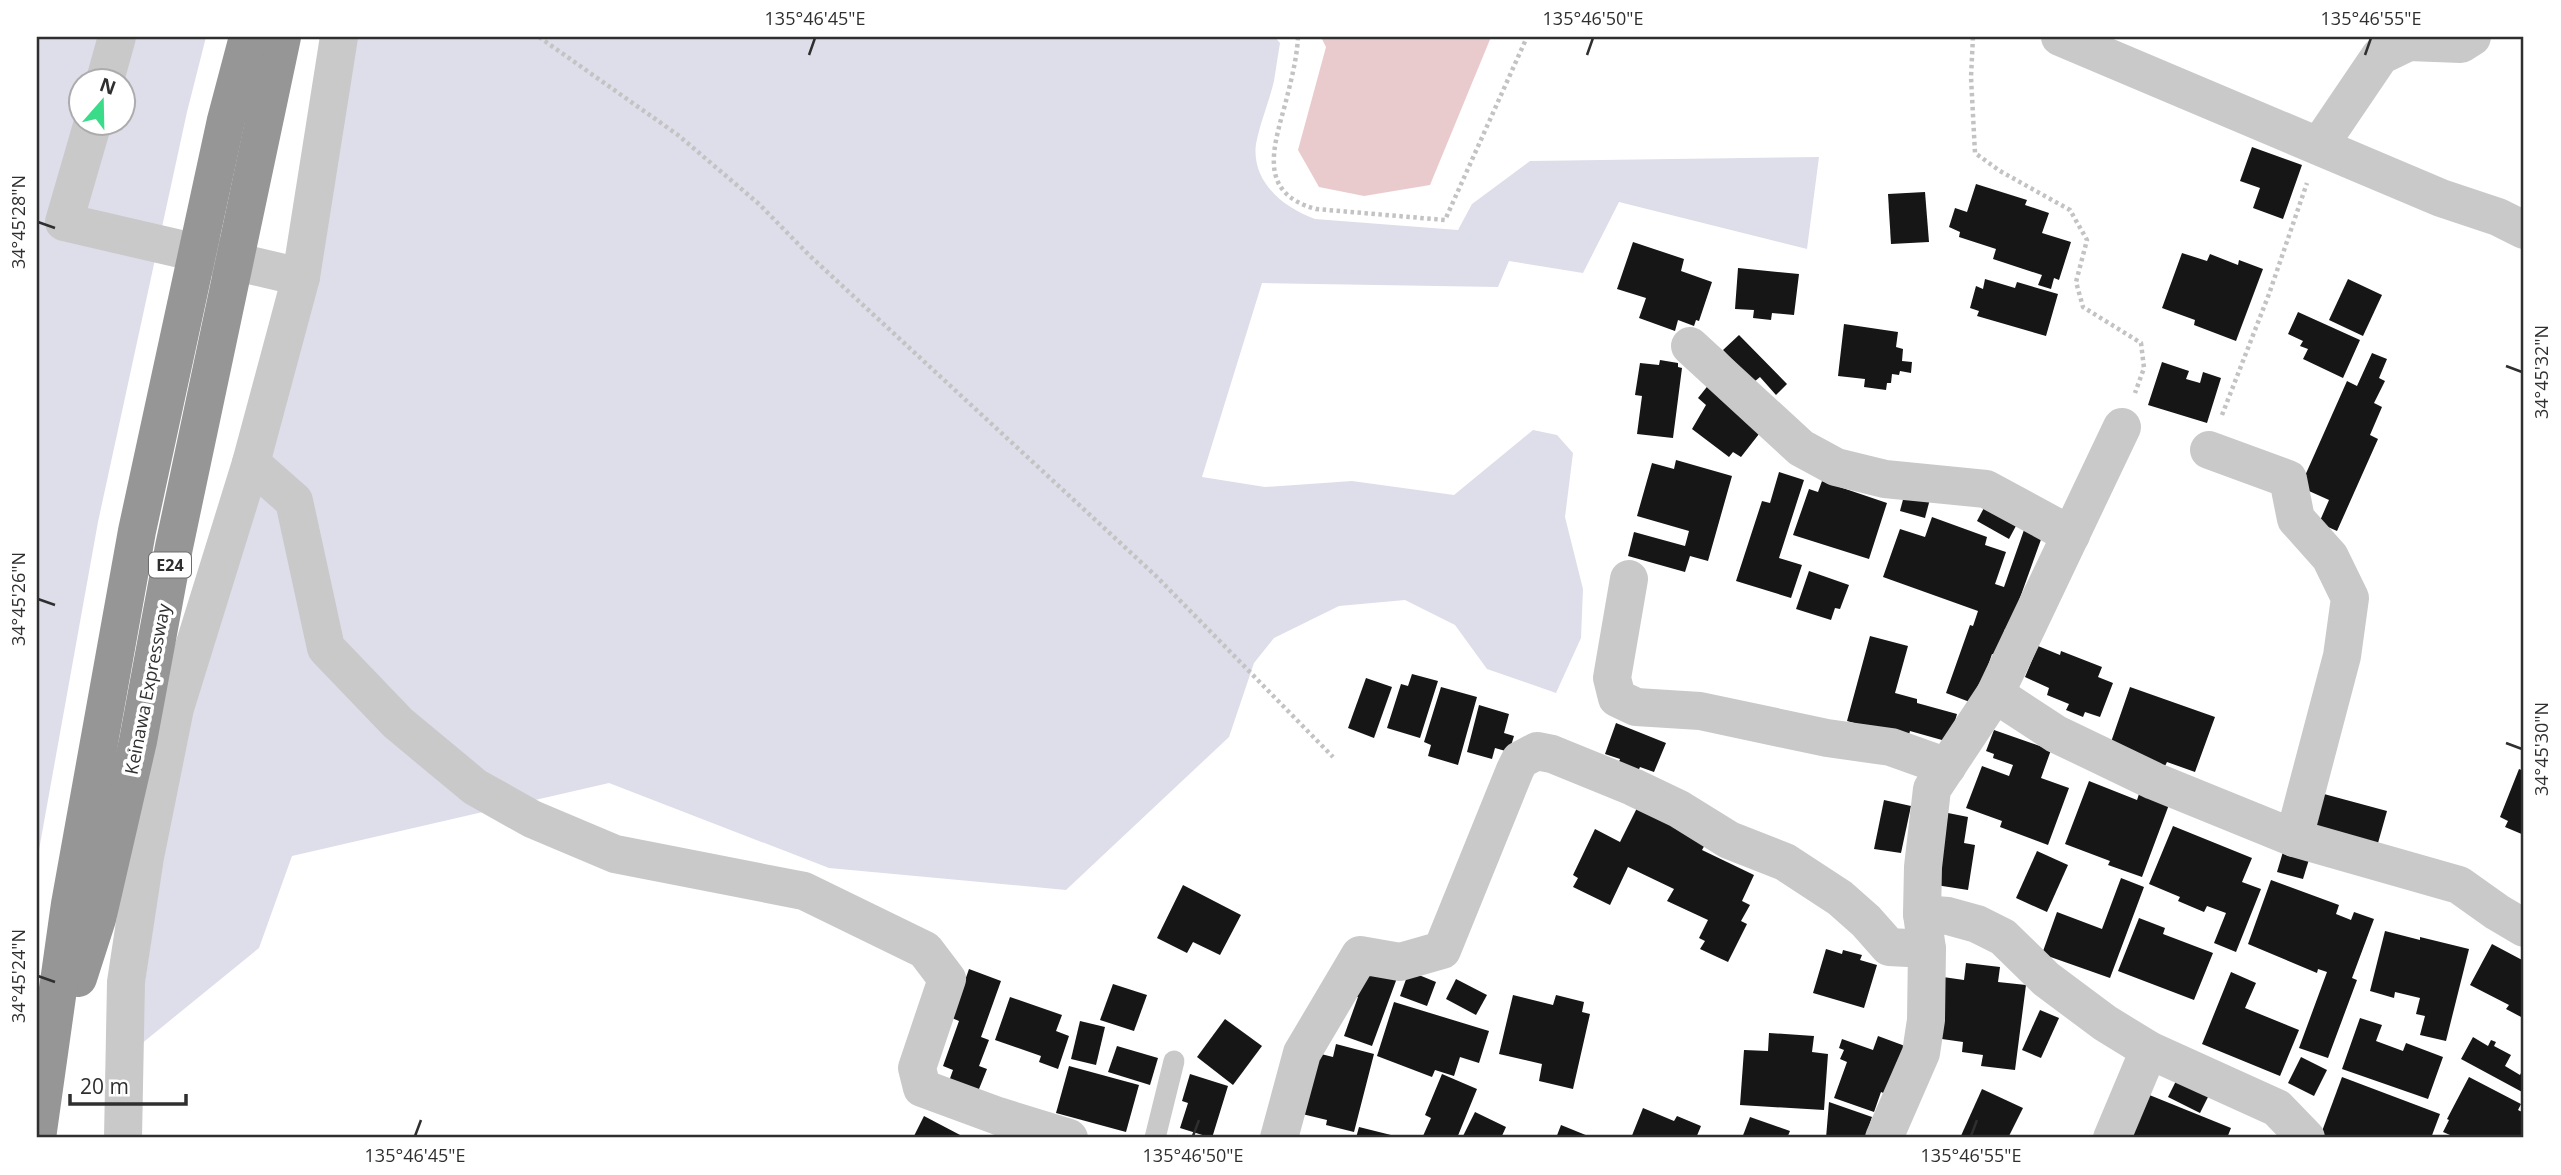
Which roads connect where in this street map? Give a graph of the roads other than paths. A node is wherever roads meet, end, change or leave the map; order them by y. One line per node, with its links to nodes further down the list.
1 (117, 37): 7 (street)
2 (248, 37): 25 (highway, Keinawa Expressway / E24)
3 (282, 37): 25 (highway, Keinawa Expressway / E24)
4 (339, 37): 11 (street)
5 (2060, 37): 9 (street)
6 (2472, 37): 9 (street)
7 (109, 66)
8 (89, 136): 11 (street)
9 (2319, 146): 10 (street)
10 (2524, 230)
11 (293, 275): 15 (street)
12 (1690, 346): 16 (street)
13 (2122, 427): 16 (street)
14 (2209, 450): 20 (street)
15 (251, 463): 27 (street); 28 (street)
16 (2071, 535): 18 (street)
17 (1629, 579): 19 (street)
18 (1995, 694): 19 (street); 20 (street)
19 (1947, 767): 22 (street)
20 (2294, 838): 21 (street)
21 (2524, 928)
22 (1925, 931): 23 (street); 30 (street); 31 (street)
23 (2150, 1050): 32 (street); 33 (street)
24 (1174, 1061): 29 (lane)
25 (43, 1090): 26 (highway, Keinawa Expressway / E24)
26 (37, 1138)
27 (123, 1138)
28 (1069, 1138)
29 (1155, 1138)
30 (1279, 1138)
31 (1884, 1138)
32 (2112, 1138)
33 (2306, 1138)

